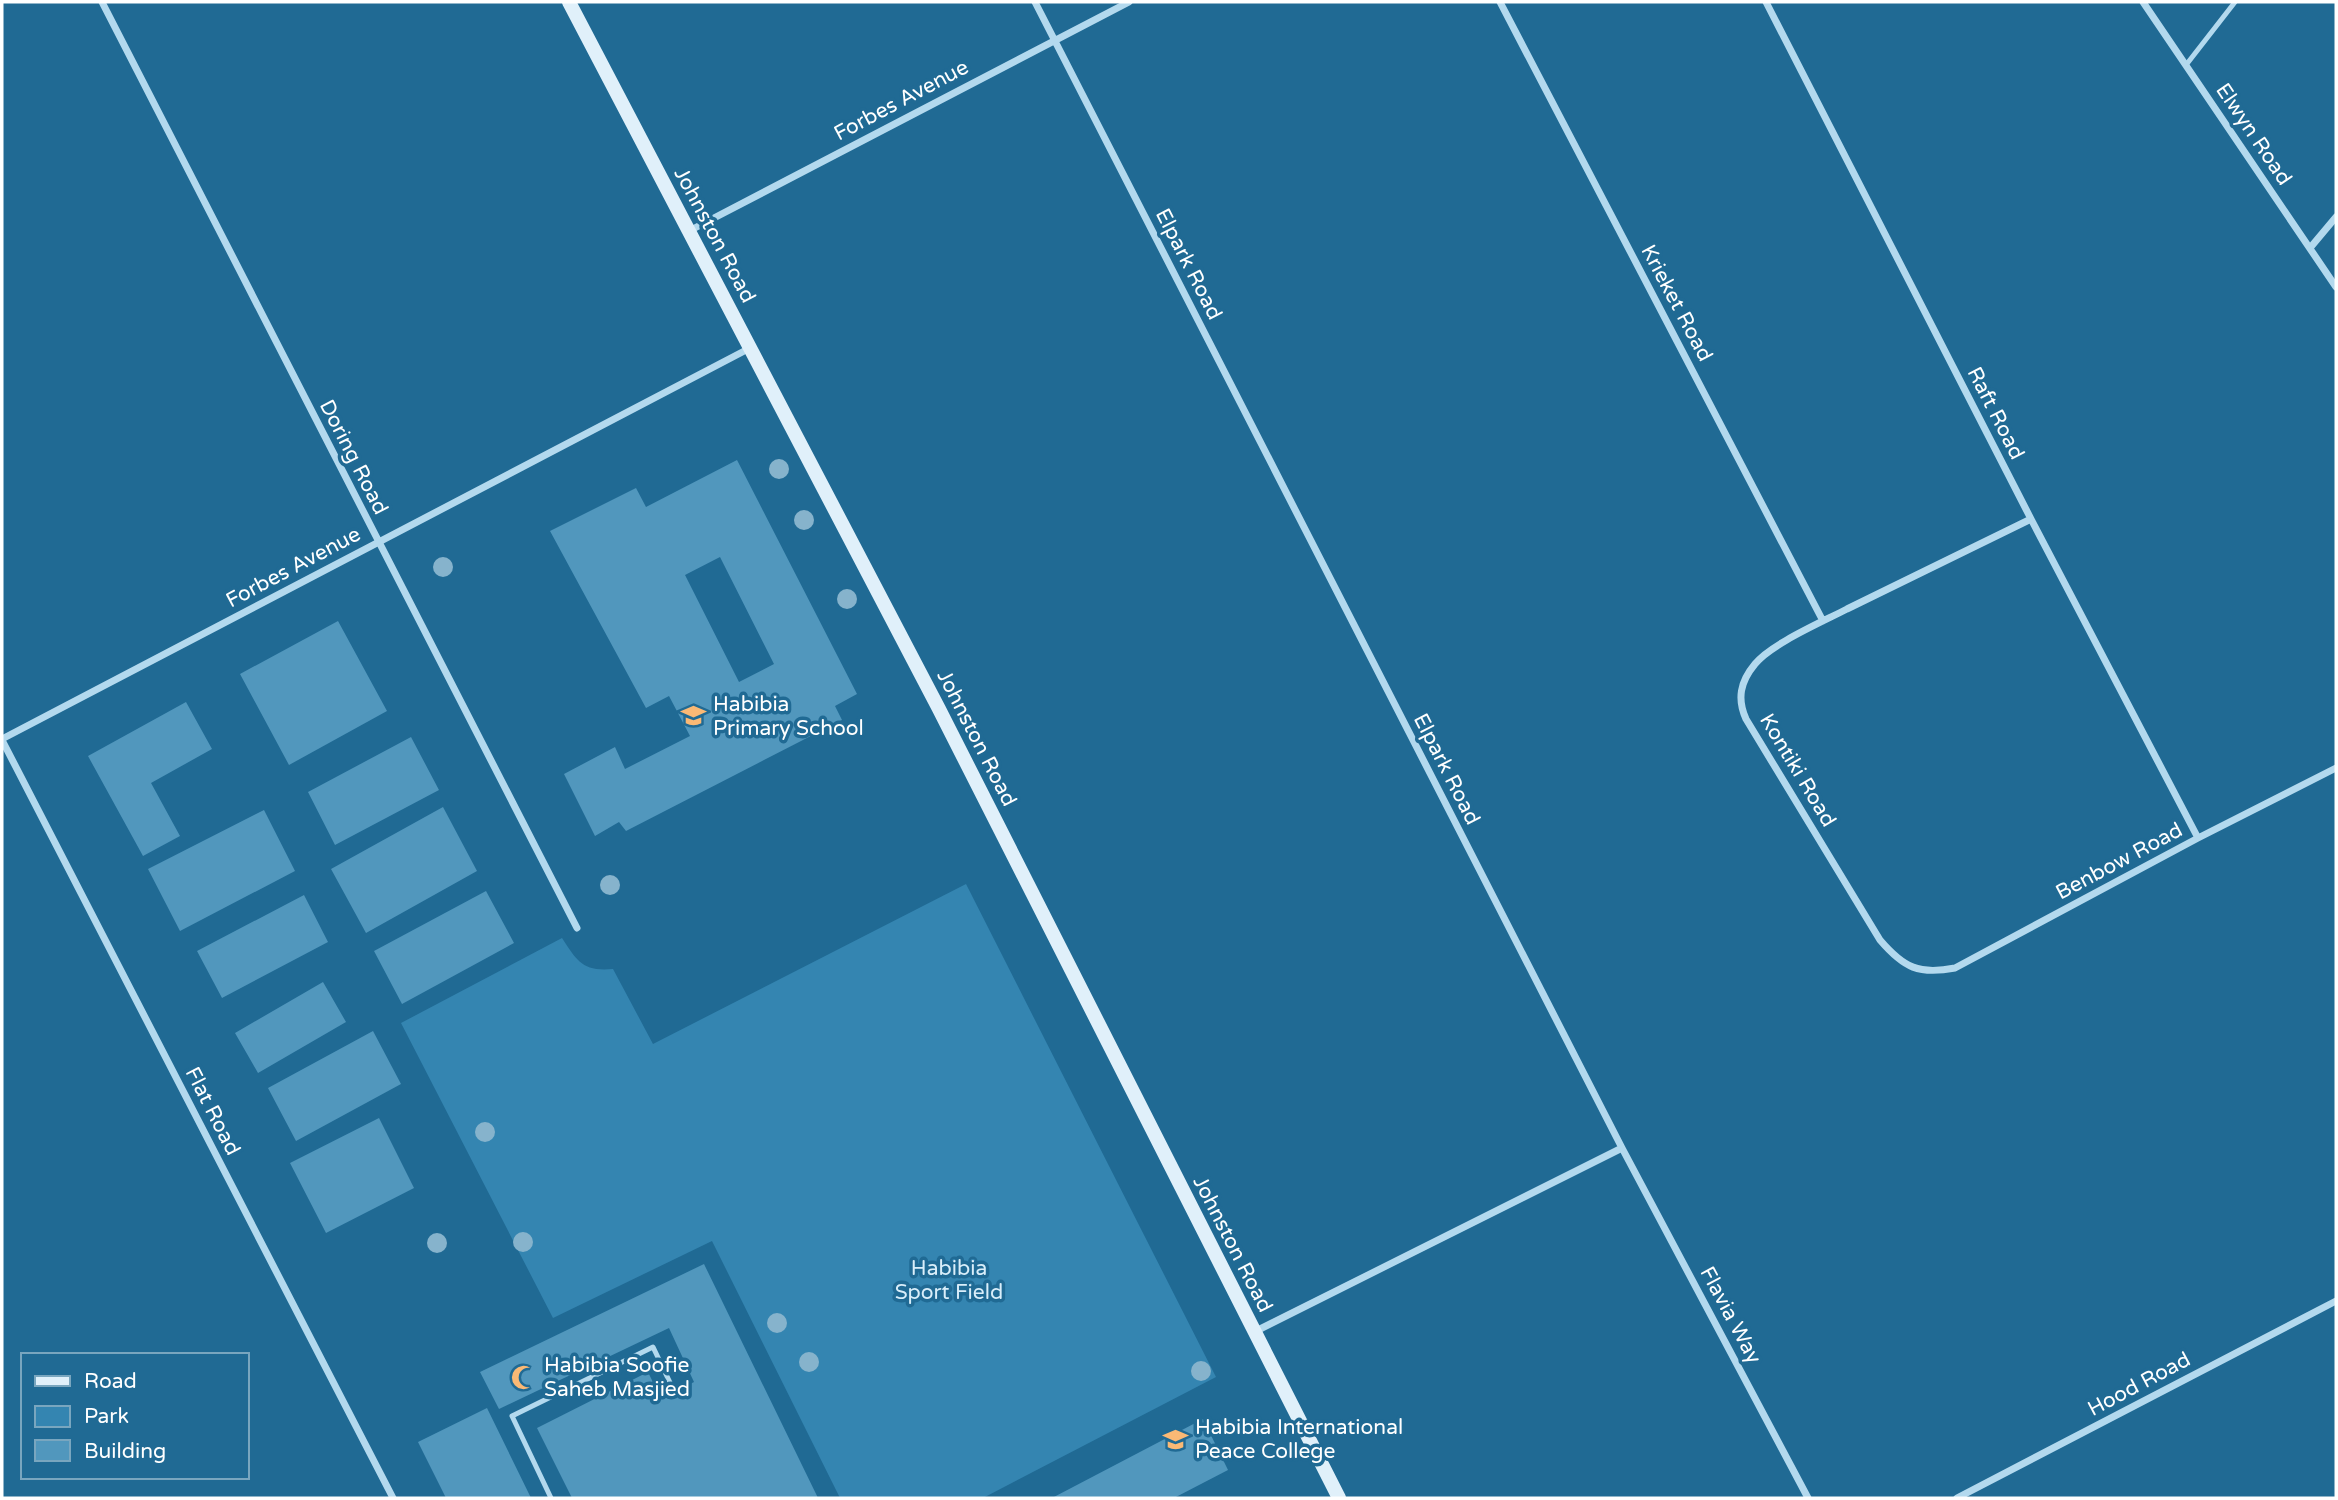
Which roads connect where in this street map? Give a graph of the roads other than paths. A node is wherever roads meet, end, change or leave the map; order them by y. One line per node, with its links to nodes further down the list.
1 (102, 2): 17 (street, Doring Road)
2 (569, 2): 12 (street, Johnston Road)
3 (1035, 2): 9 (street, Elpark Road)
4 (1129, 2): 9 (street, Forbes Avenue)
5 (1500, 2): 18 (street, Krieket Road)
6 (1766, 2): 16 (street, Raft Road)
7 (2143, 2): 10 (street, Elwyn Road)
8 (2235, 2): 10 (lane)
9 (1054, 39): 12 (street, Forbes Avenue); 24 (street, Elpark Road)
10 (2186, 65): 13 (street, Elwyn Road)
11 (2336, 217): 13 (street)
12 (690, 231): 15 (street, Johnston Road)
13 (2309, 248): 14 (street, Elwyn Road)
14 (2336, 287)
15 (750, 348): 17 (street, Forbes Avenue); 26 (street, Johnston Road)
16 (2031, 519): 18 (street, Kontiki Road); 21 (street, Raft Road)
17 (378, 542): 19 (street, Forbes Avenue); 22 (street, Doring Road)
18 (1823, 621): 23 (street, Kontiki Road)
19 (2, 739): 28 (street, Flat Road)
20 (2336, 768): 21 (street, Benbow Road)
21 (2199, 838): 23 (street, Benbow Road)
22 (578, 928)
23 (1915, 969)
24 (1622, 1148): 26 (street); 31 (street, Flavia Way)
25 (2336, 1301): 32 (street, Hood Road)
26 (1254, 1332): 30 (street, Johnston Road)
27 (674, 1391): 29 (lane)
28 (393, 1498)
29 (551, 1498)
30 (1339, 1498)
31 (1808, 1498)
32 (1957, 1498)

